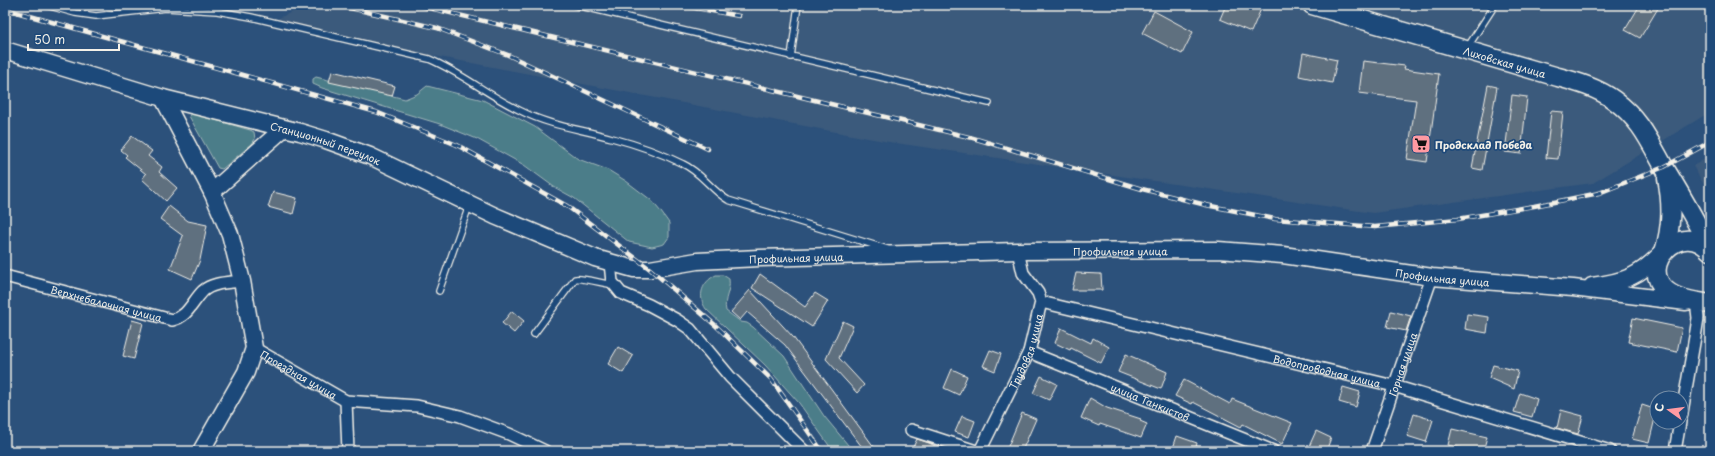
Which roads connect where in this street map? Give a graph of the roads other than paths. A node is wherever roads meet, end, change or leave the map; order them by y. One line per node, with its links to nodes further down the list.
1 (46, 5): 18 (lane)
2 (576, 5): 8 (lane)
3 (798, 5): 8 (lane)
4 (1312, 5): 7 (main road, Лиховская улица)
5 (1495, 5): 7 (lane)
6 (5, 50): 9 (main road, Станционный переулок)
7 (1465, 50): 12 (main road, Лиховская улица)
8 (791, 57): 10 (lane)
9 (163, 98): 11 (main road, Станционный переулок); 13 (main road, Проездная улица)
10 (989, 103)
11 (283, 129): 13 (main road); 14 (main road, Станционный переулок)
12 (1664, 166): 16 (main road, Лиховская улица); 17 (main road, Лиховская улица)
13 (212, 192): 23 (main road, Проездная улица)
14 (470, 204): 19 (main road, Станционный переулок); 27 (lane)
15 (1018, 251): 18 (main road, Профильная улица); 22 (main road, Профильная улица); 28 (street, Трудовая улица)
16 (1710, 251): 17 (main road)
17 (1664, 252): 25 (main road, Профильная улица); 29 (main road, Лиховская улица)
18 (902, 254): 20 (main road, Профильная улица)
19 (610, 263): 20 (main road, Станционный переулок); 24 (street)
20 (634, 269)
21 (5, 276): 23 (street, Верхнебалочная улица)
22 (1432, 278): 25 (main road, Профильная улица); 33 (street, Горная улица)
23 (242, 281): 31 (main road, Проездная улица)
24 (614, 285): 30 (lane); 41 (street)
25 (1573, 288): 29 (main road, Профильная улица)
26 (1710, 288): 29 (main road)
27 (439, 291)
28 (1041, 302): 32 (street, Трудовая улица); 33 (street, Водопроводная улица)
29 (1703, 303): 34 (street)
30 (534, 334)
31 (254, 348): 35 (street, Проездная улица); 38 (main road)
32 (1028, 352): 43 (street, Трудовая улица); 44 (street, улица Танкистов)
33 (1394, 386): 45 (street, Горная улица); 46 (street, Водопроводная улица)
34 (1686, 390)
35 (346, 401): 39 (street); 40 (street, Проездная улица)
36 (911, 430): 42 (street)
37 (1679, 430): 47 (street)
38 (201, 451)
39 (348, 451)
40 (546, 451)
41 (804, 451)
42 (976, 451)
43 (980, 451)
44 (1273, 451)
45 (1372, 451)
46 (1610, 451)
47 (1675, 451)

